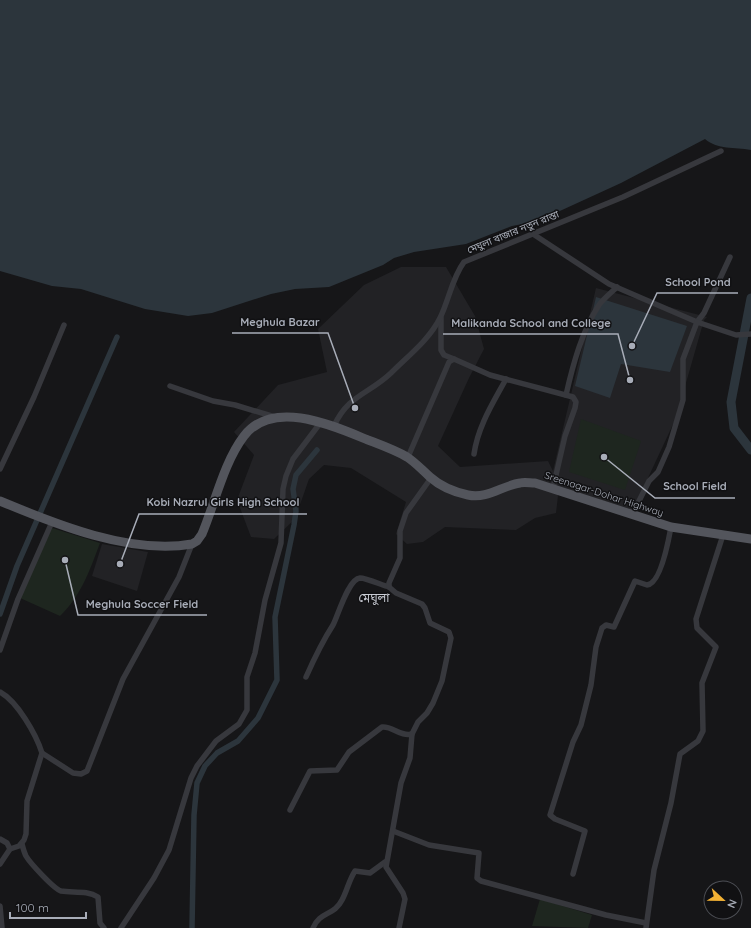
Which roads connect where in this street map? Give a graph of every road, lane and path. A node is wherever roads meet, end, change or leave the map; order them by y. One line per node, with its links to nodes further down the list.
1 (721, 151): 2 (street, মেঘুলা বাজার নতুন রাস্তা)
2 (533, 234): 4 (street); 5 (street, মেঘুলা বাজার নতুন রাস্তা)
3 (730, 257): 6 (street)
4 (616, 287): 6 (street); 12 (street)
5 (441, 316): 9 (street); 15 (street, মেঘুলা বাজার নতুন রাস্তা)
6 (697, 322): 8 (street); 23 (street)
7 (64, 325): 18 (street)
8 (751, 334)
9 (454, 359): 10 (street); 17 (street)
10 (506, 379): 12 (street); 16 (street)
11 (170, 386): 13 (street)
12 (566, 395): 21 (street)
13 (280, 418): 14 (main road, Sreenagar-Dohar Highway); 28 (main road, Sreenagar-Dohar Highway)
14 (322, 422): 15 (main road, Sreenagar-Dohar Highway); 47 (street)
15 (334, 426): 17 (main road, Sreenagar-Dohar Highway)
16 (474, 454)
17 (408, 457): 20 (main road, Sreenagar-Dohar Highway)
18 (2, 462): 19 (street)
19 (0, 469)
20 (431, 478): 21 (main road, Sreenagar-Dohar Highway); 29 (street)
21 (553, 488): 23 (main road, Sreenagar-Dohar Highway)
22 (0, 501): 24 (main road)
23 (632, 515): 25 (main road, Sreenagar-Dohar Highway)
24 (50, 521): 28 (main road); 30 (street)
25 (671, 527): 26 (main road, Sreenagar-Dohar Highway); 42 (street)
26 (723, 535): 27 (main road, Sreenagar-Dohar Highway); 44 (street)
27 (751, 540)
28 (192, 544): 34 (street)
29 (389, 587): 31 (street); 33 (street)
30 (0, 650)
31 (306, 678)
32 (0, 692): 34 (street)
33 (412, 734): 35 (street); 36 (street)
34 (42, 753): 38 (street)
35 (290, 810)
36 (393, 831): 40 (street); 44 (street)
37 (0, 839): 39 (street)
38 (22, 844): 39 (street); 46 (street)
39 (10, 849): 41 (street)
40 (385, 862): 48 (street); 49 (street)
41 (0, 864)
42 (573, 874)
43 (0, 906): 45 (street)
44 (646, 925)
45 (2, 928)
46 (104, 928)
47 (121, 928)
48 (313, 928)
49 (399, 928)

